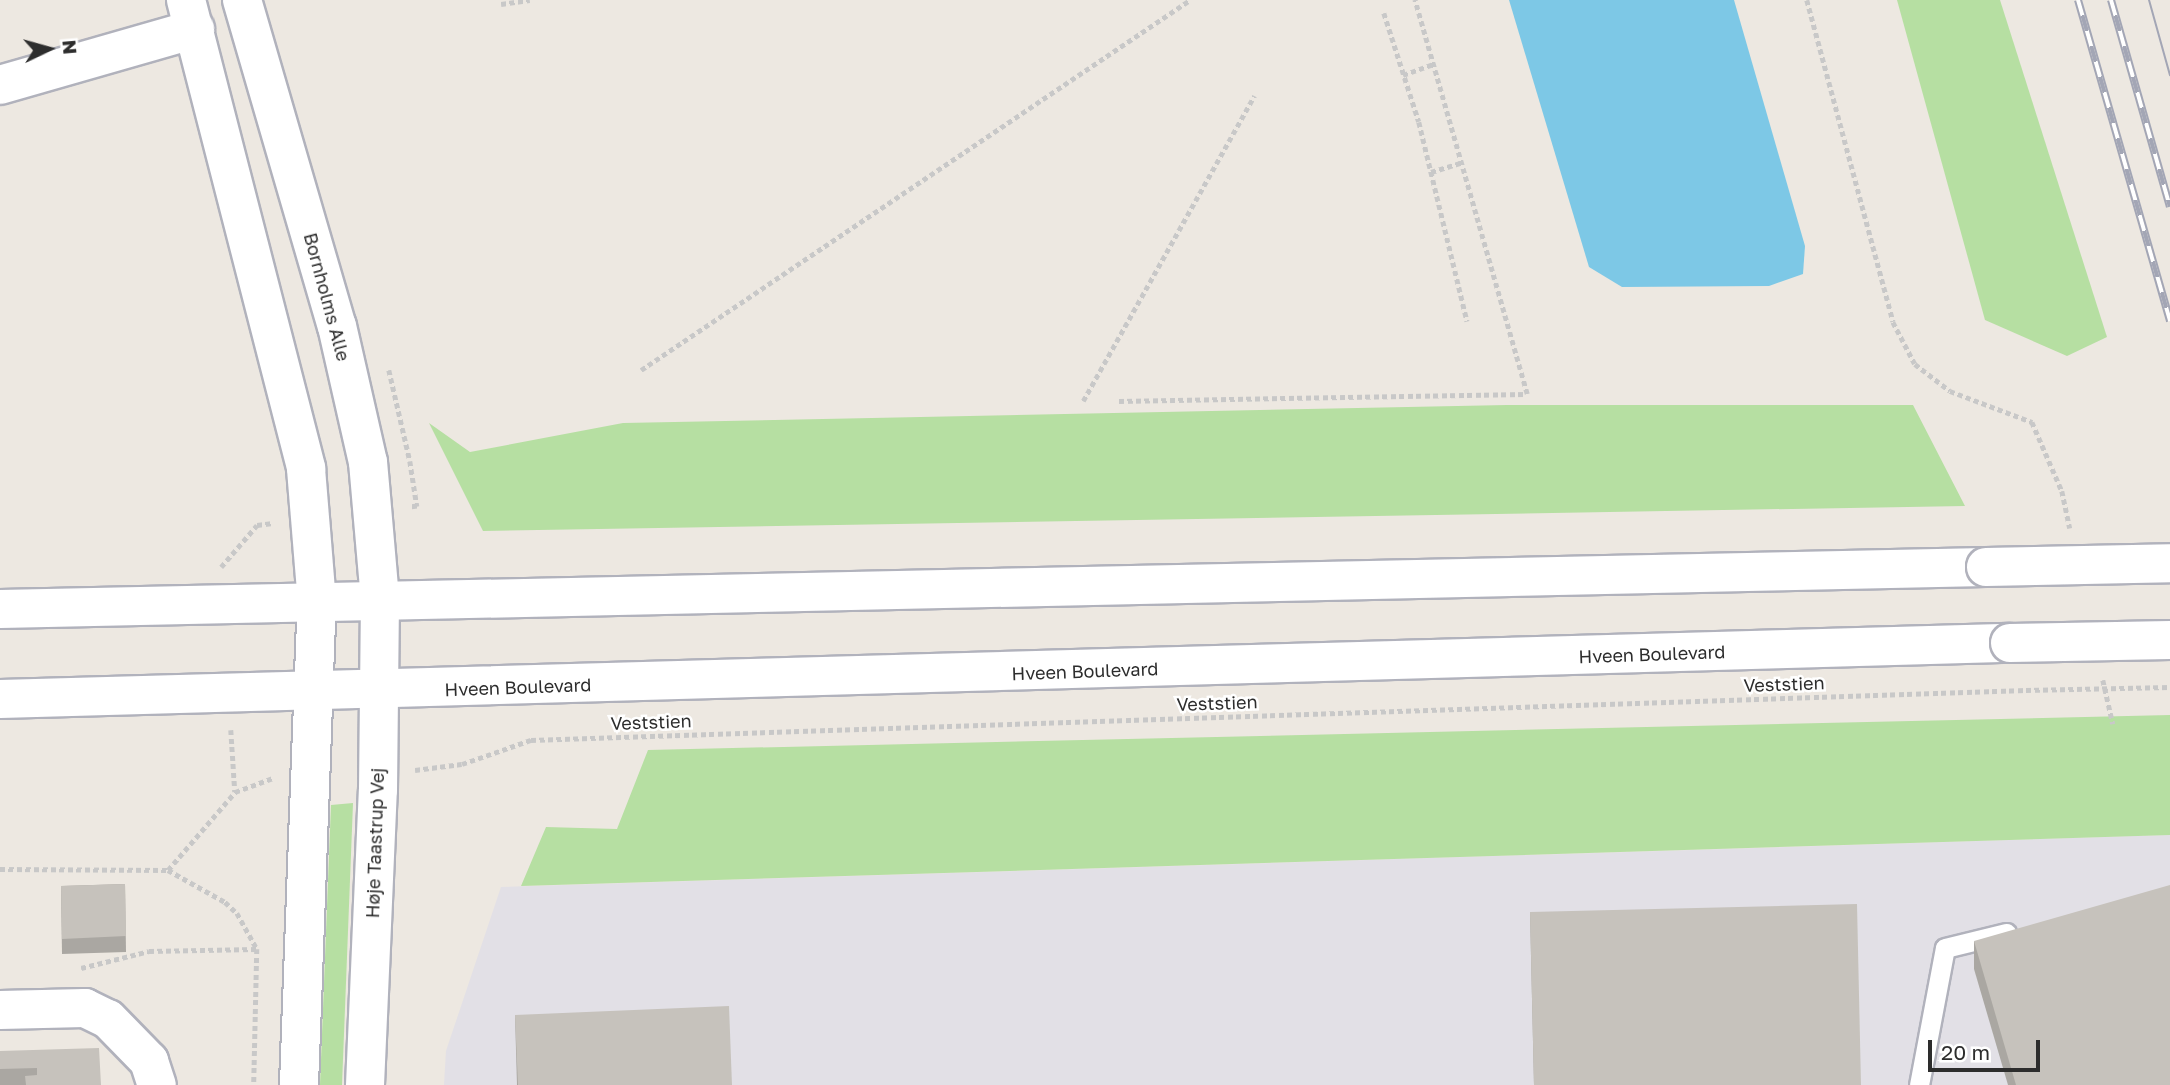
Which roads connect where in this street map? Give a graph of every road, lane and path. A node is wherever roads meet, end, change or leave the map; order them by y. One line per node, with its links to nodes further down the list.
1 (242, 0): 22 (street, Bornholms Alle)
2 (530, 0): 6 (path)
3 (1190, 0): 16 (path)
4 (1415, 0): 9 (path)
5 (1807, 0): 20 (path)
6 (501, 4)
7 (1384, 13): 10 (path)
8 (191, 14): 11 (street); 23 (street)
9 (1433, 64): 10 (path); 13 (path)
10 (1404, 75): 14 (path)
11 (0, 85)
12 (1254, 96): 17 (path)
13 (1460, 163): 14 (path); 18 (path)
14 (1431, 172): 15 (path)
15 (1467, 321)
16 (641, 370)
17 (1083, 401)
18 (1119, 401)
19 (257, 525): 24 (path)
20 (2074, 542)
21 (2170, 563): 22 (street, bridge)
22 (380, 600): 23 (street); 29 (street, Høje Taastrup Vej)
23 (317, 602): 24 (street); 30 (street)
24 (223, 603): 25 (street)
25 (0, 609)
26 (2170, 640): 29 (street, Hveen Boulevard, bridge)
27 (2102, 672): 32 (path)
28 (2170, 687): 33 (path, Veststien, bridge)
29 (379, 691): 30 (street, Hveen Boulevard); 44 (street, Høje Taastrup Vej)
30 (314, 693): 31 (street, Hveen Boulevard); 43 (street)
31 (0, 699)
32 (2113, 724)
33 (414, 770)
34 (235, 792): 36 (path)
35 (0, 869): 36 (path)
36 (169, 870): 38 (path)
37 (2026, 928): 45 (lane)
38 (257, 949): 39 (path); 42 (path)
39 (58, 1008): 40 (street); 41 (street)
40 (0, 1010)
41 (157, 1085)
42 (254, 1085)
43 (299, 1085)
44 (365, 1085)
45 (1919, 1085)

